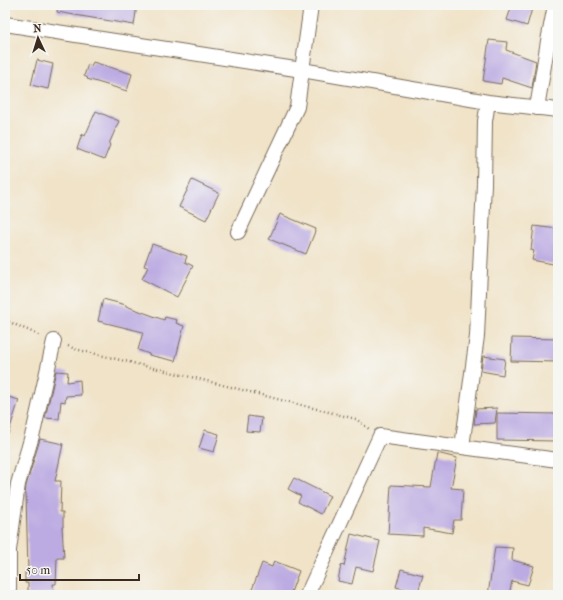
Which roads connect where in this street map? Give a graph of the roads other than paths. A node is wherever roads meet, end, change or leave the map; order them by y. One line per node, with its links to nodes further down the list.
1 (311, 5): 4 (street)
2 (555, 5): 6 (street)
3 (5, 24): 4 (street)
4 (302, 70): 5 (street); 8 (street)
5 (488, 102): 6 (street); 10 (street)
6 (537, 108): 7 (street)
7 (558, 110)
8 (238, 232)
9 (54, 341): 12 (street)
10 (462, 447): 11 (street); 13 (street)
11 (558, 460)
12 (10, 595)
13 (307, 595)

